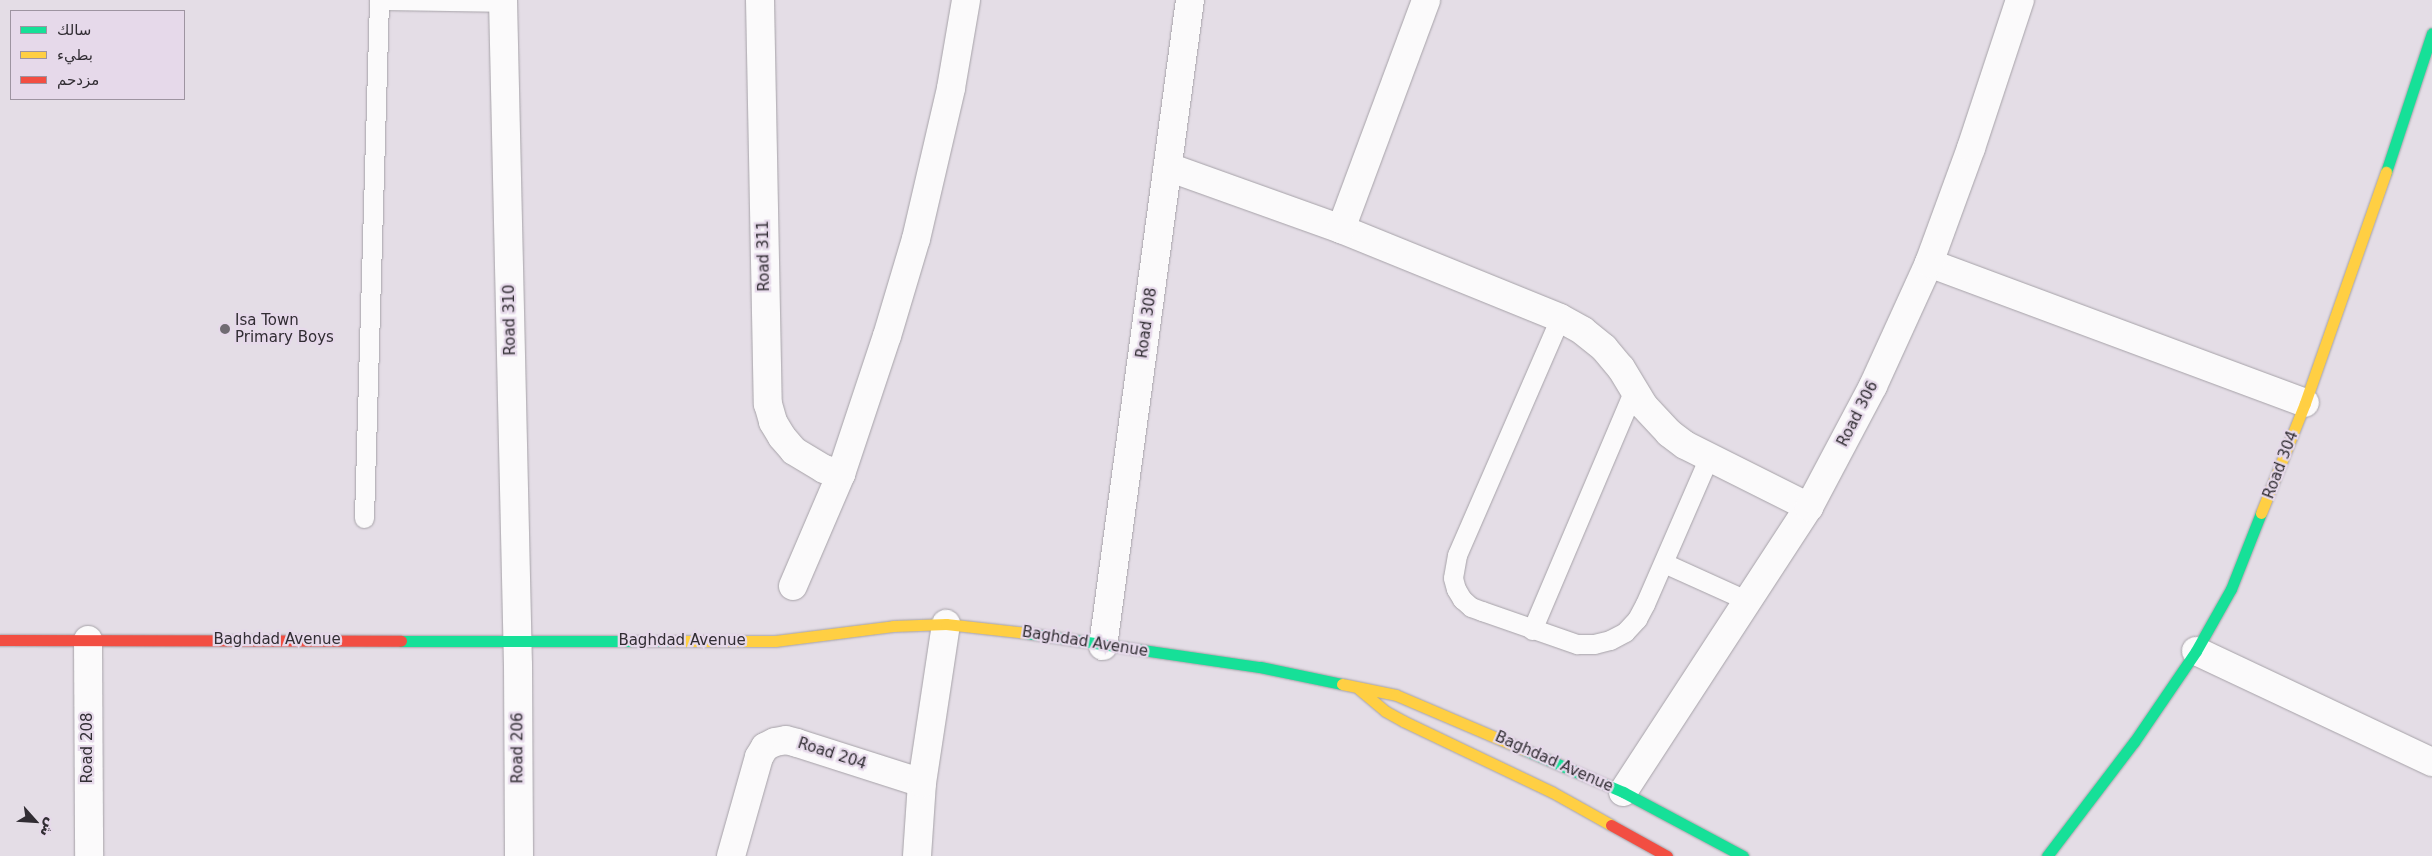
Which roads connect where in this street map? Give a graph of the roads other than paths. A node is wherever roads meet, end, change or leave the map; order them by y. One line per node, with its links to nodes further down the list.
1 (379, 0): 7 (lane); 18 (lane)
2 (760, 0): 16 (street, Road 311)
3 (966, 0): 16 (street)
4 (1190, 0): 9 (street, Road 308)
5 (1426, 0): 10 (street)
6 (2020, 0): 11 (street, Road 306)
7 (503, 1): 26 (street, Road 310)
8 (2432, 33): 14 (street, Road 304)
9 (1168, 167): 10 (street); 27 (street, Road 308)
10 (1341, 229): 12 (street)
11 (1929, 262): 14 (street); 17 (street, Road 306)
12 (1560, 318): 13 (street); 23 (lane)
13 (1634, 390): 15 (street); 23 (lane)
14 (2305, 403): 28 (street, Road 304)
15 (1710, 457): 17 (street); 19 (lane)
16 (841, 474): 20 (street)
17 (1809, 507): 21 (street, Road 306)
18 (364, 518)
19 (1664, 563): 21 (lane); 23 (lane)
20 (792, 586)
21 (1748, 601): 32 (street, Road 306)
22 (946, 624): 26 (street, Baghdad Avenue); 27 (street, Baghdad Avenue); 31 (street)
23 (1532, 630)
24 (0, 640): 25 (street, Baghdad Avenue)
25 (88, 640): 26 (street, Baghdad Avenue); 33 (street, Road 208)
26 (517, 641): 34 (street, Road 206)
27 (1103, 646): 29 (street, Baghdad Avenue)
28 (2196, 651): 30 (street); 39 (street, Road 304)
29 (1358, 688): 32 (street, Baghdad Avenue); 37 (street, Baghdad Avenue)
30 (2432, 762)
31 (922, 783): 35 (street, Road 204); 36 (street)
32 (1623, 792): 38 (street, Baghdad Avenue)
33 (88, 856)
34 (519, 856)
35 (731, 856)
36 (917, 856)
37 (1667, 856)
38 (1742, 856)
39 (2047, 856)

